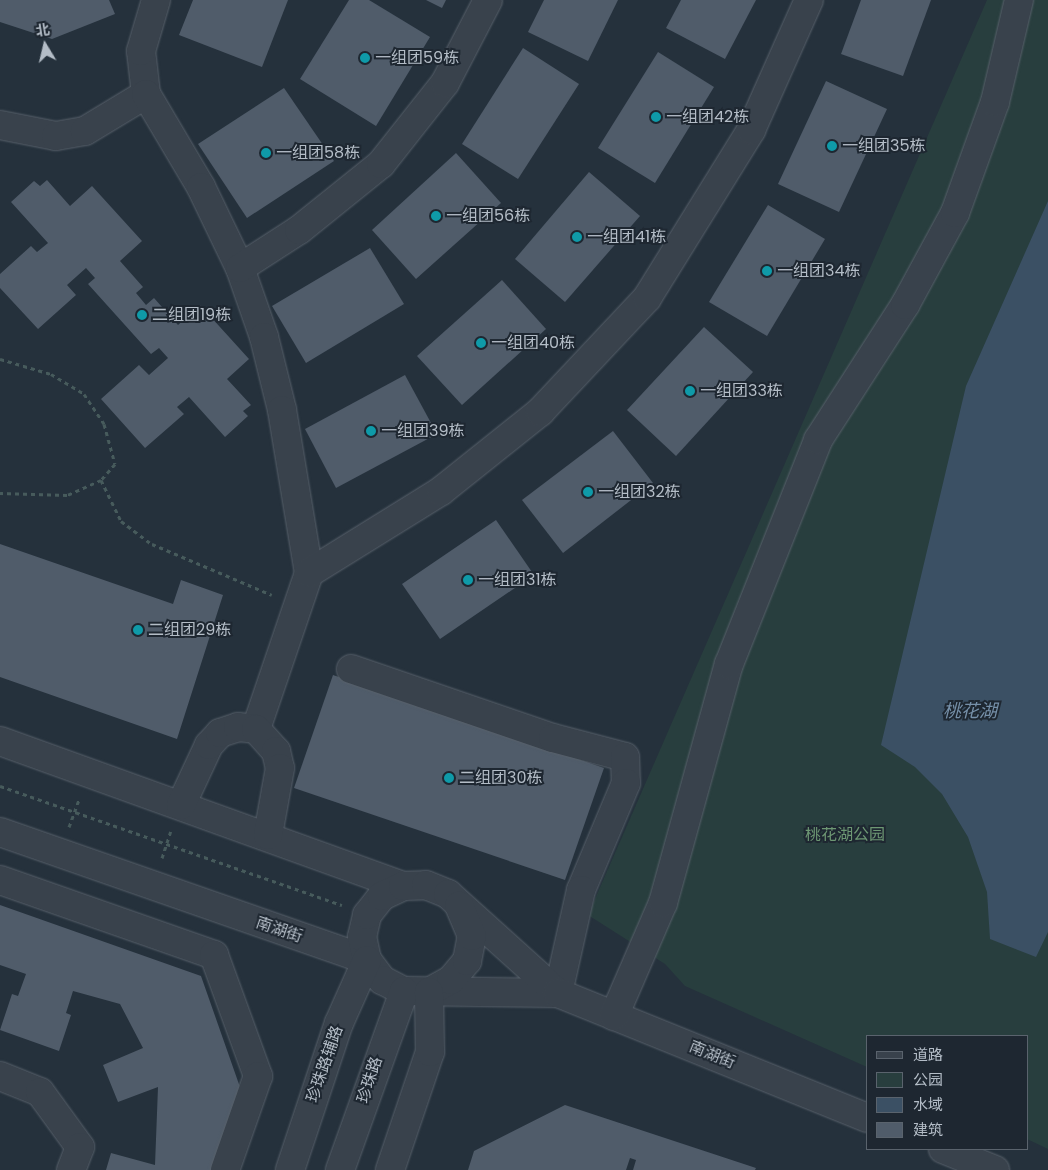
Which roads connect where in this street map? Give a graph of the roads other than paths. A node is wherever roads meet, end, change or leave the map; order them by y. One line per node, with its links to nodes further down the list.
1 (156, 0): 5 (street)
2 (488, 0): 7 (street)
3 (808, 0): 8 (street)
4 (1019, 0): 20 (street)
5 (146, 94): 6 (street); 7 (street)
6 (0, 125)
7 (240, 268): 8 (street)
8 (309, 573): 10 (street)
9 (351, 669): 19 (street)
10 (256, 729): 12 (street); 14 (street)
11 (0, 741): 12 (street, 南湖街)
12 (180, 804): 14 (street, 南湖街)
13 (0, 832): 17 (street, 南湖街)
14 (268, 835): 16 (street, 南湖街)
15 (0, 880): 25 (street)
16 (426, 888): 17 (street); 18 (street); 19 (street, 南湖街)
17 (367, 960): 18 (street, 南湖街); 26 (street, 珍珠路辅路)
18 (416, 991): 19 (street, 南湖街); 27 (street, 珍珠路); 28 (street)
19 (558, 992): 20 (street, 南湖街)
20 (614, 1016): 22 (street, 南湖街)
21 (0, 1076): 24 (street)
22 (866, 1118)
23 (945, 1150): 29 (street)
24 (72, 1170)
25 (225, 1170)
26 (290, 1170)
27 (340, 1170)
28 (390, 1170)
29 (995, 1170)

